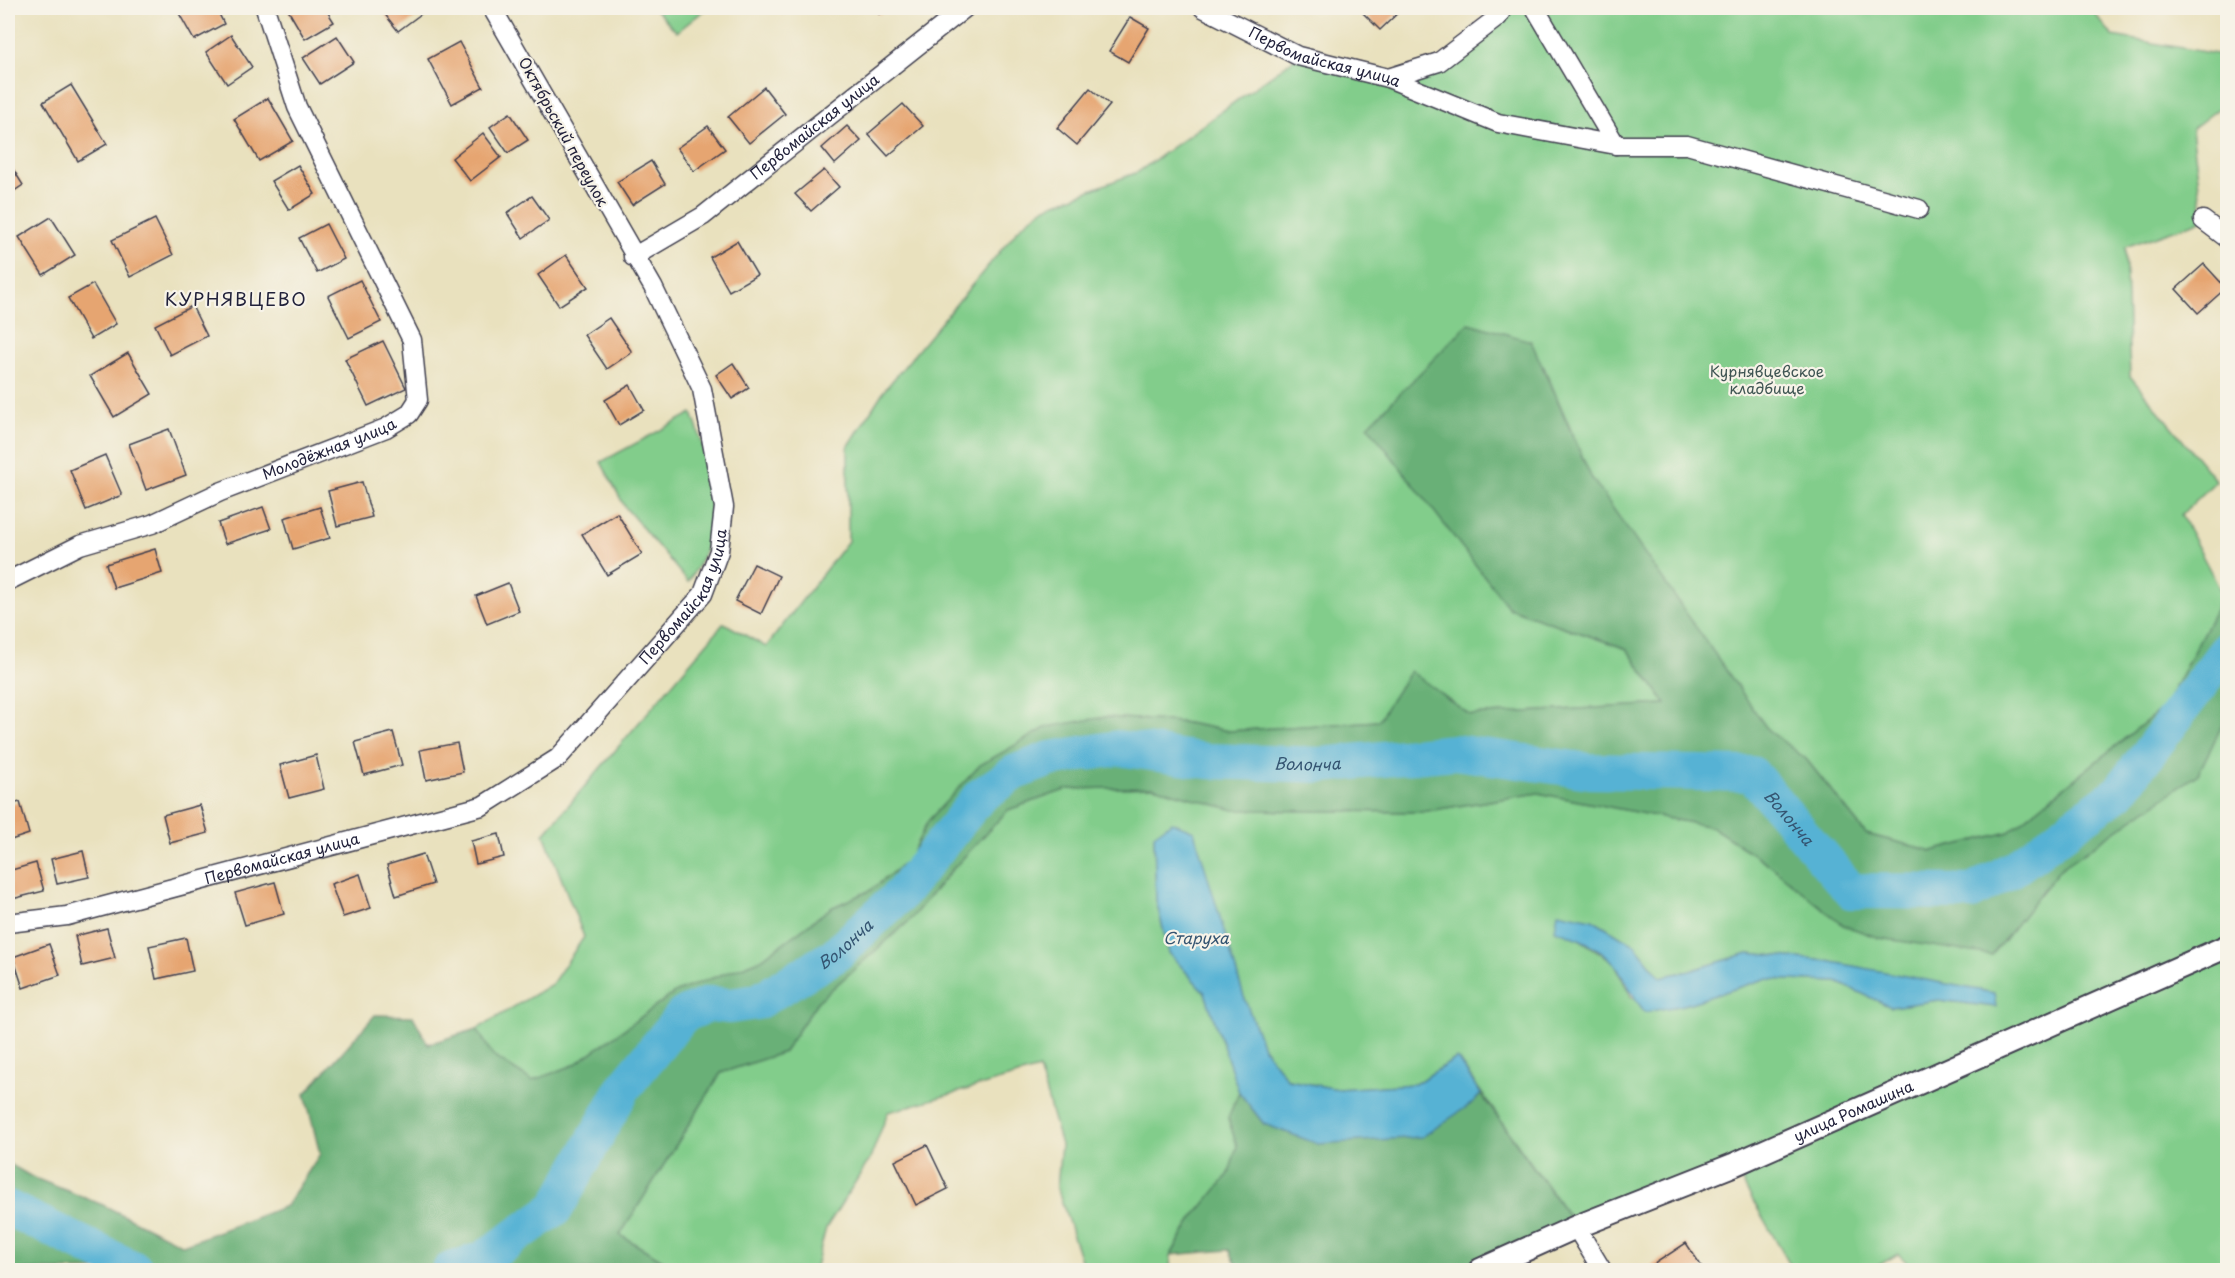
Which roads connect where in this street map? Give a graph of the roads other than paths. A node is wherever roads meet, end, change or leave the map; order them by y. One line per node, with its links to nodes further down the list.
1 (266, 8): 13 (street, Молодёжная улица)
2 (492, 8): 12 (street, Октябрьский переулок)
3 (965, 8): 12 (street, Первомайская улица)
4 (1203, 8): 7 (street, Первомайская улица)
5 (1503, 8): 7 (street, Первомайская улица)
6 (1535, 8): 8 (street)
7 (1388, 78): 8 (street)
8 (1616, 145): 9 (street)
9 (1919, 209)
10 (2203, 220): 11 (street)
11 (2228, 239)
12 (633, 257): 14 (street, Первомайская улица)
13 (8, 581)
14 (8, 923)
15 (2228, 946): 16 (street, улица Ромашина)
16 (1576, 1227): 17 (street, улица Ромашина); 18 (street)
17 (1480, 1270)
18 (1602, 1270)

